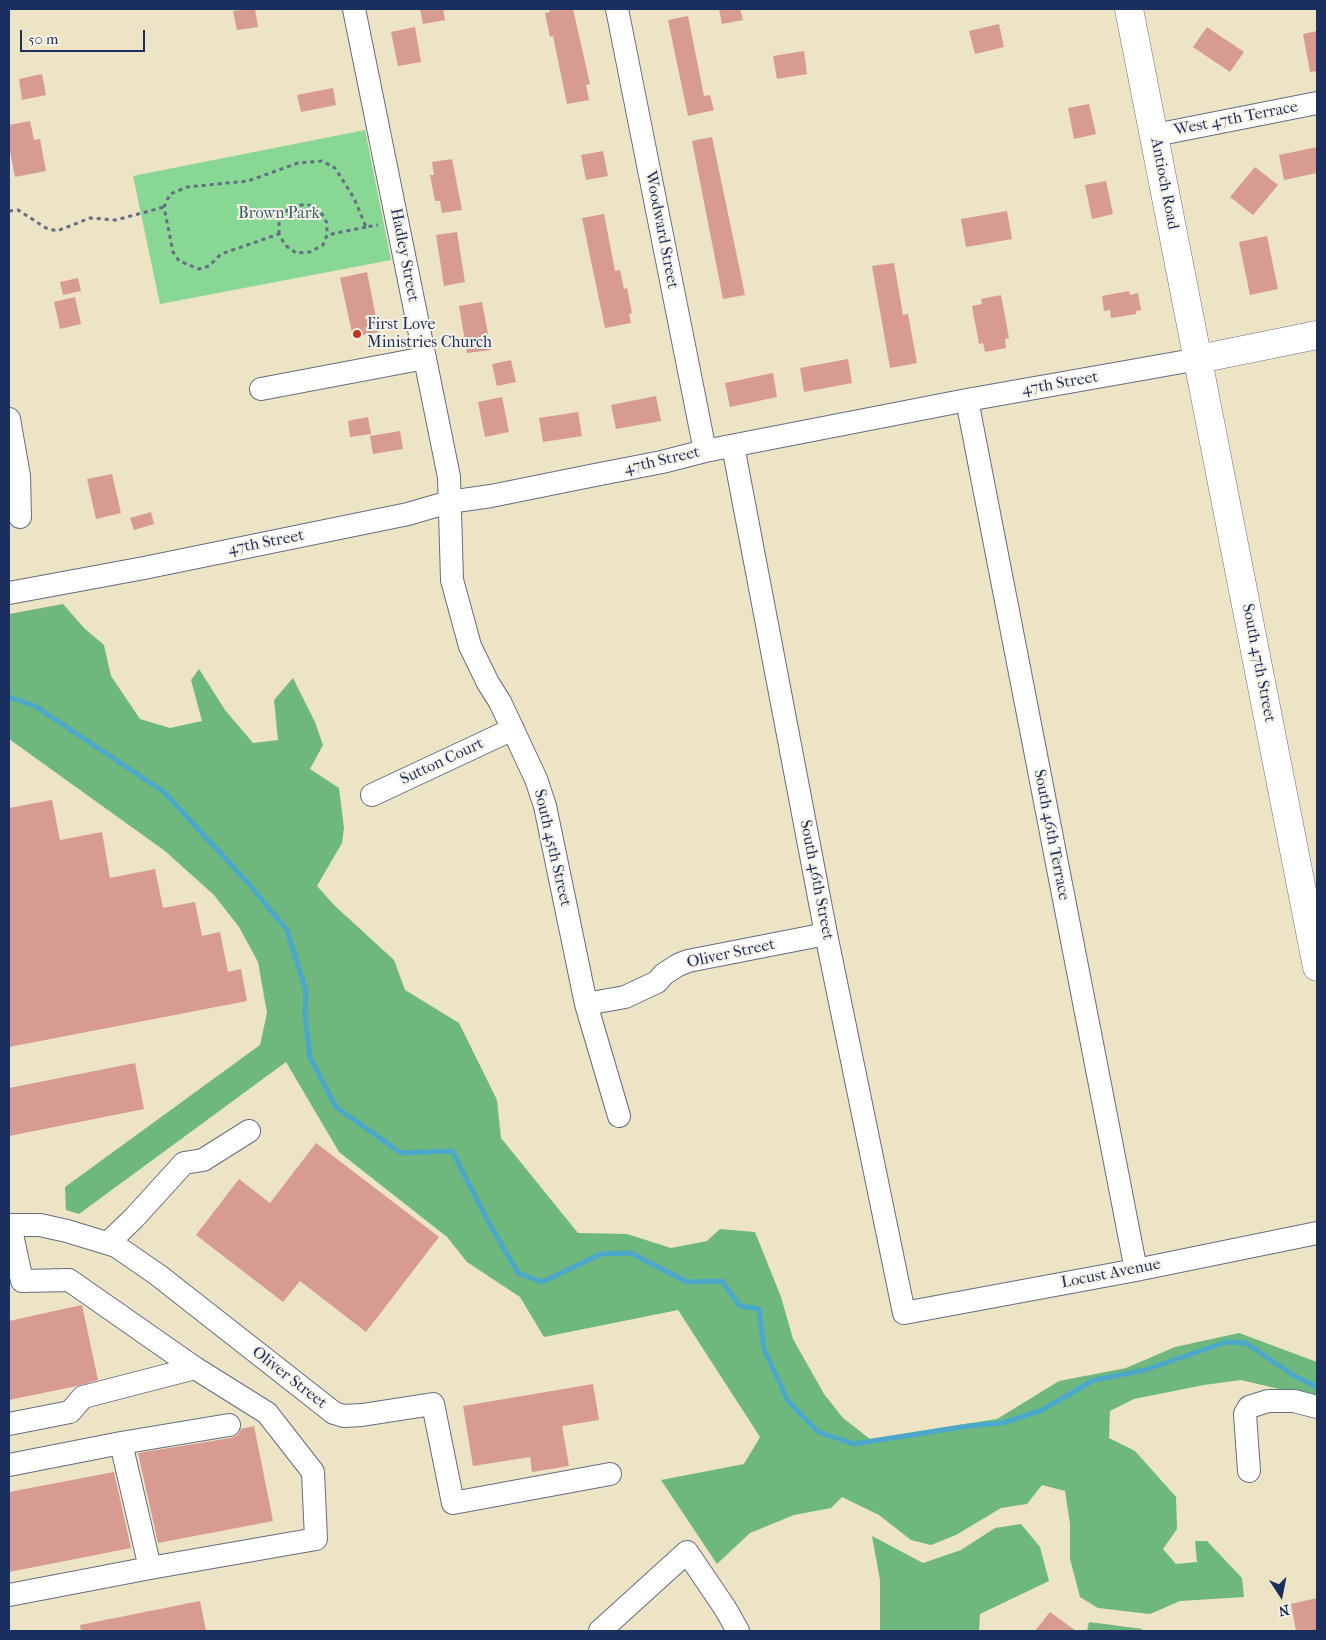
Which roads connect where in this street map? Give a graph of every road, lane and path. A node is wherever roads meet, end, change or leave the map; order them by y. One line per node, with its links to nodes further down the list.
1 (354, 9): 13 (street, Hadley Street)
2 (617, 9): 19 (street, Woodward Street)
3 (1130, 9): 5 (main road, Antioch Road)
4 (1317, 103): 5 (street, West 47th Terrace)
5 (1154, 135): 14 (main road, Antioch Road)
6 (164, 207): 7 (path); 9 (path); 10 (path)
7 (9, 211)
8 (386, 223): 9 (path)
9 (366, 227): 11 (path)
10 (279, 234): 11 (path); 11 (path)
11 (327, 235)
12 (1317, 335): 14 (main road, 47th Street)
13 (425, 358): 15 (street); 20 (street, Hadley Street)
14 (1199, 359): 16 (street, 47th Street); 26 (main road, South 47th Street)
15 (261, 389)
16 (967, 400): 18 (street, 47th Street); 33 (street, South 46th Terrace)
17 (9, 419): 21 (street)
18 (733, 446): 19 (street, 47th Street); 25 (street, South 46th Street)
19 (705, 451): 20 (street, 47th Street)
20 (449, 502): 22 (street, 47th Street); 23 (street, South 45th Street)
21 (20, 516)
22 (9, 593)
23 (513, 729): 24 (street, Sutton Court); 27 (street, South 45th Street)
24 (372, 795)
25 (826, 934): 27 (street, Oliver Street); 35 (street, South 46th Street)
26 (1317, 967)
27 (586, 1004): 28 (street, South 45th Street)
28 (619, 1116)
29 (249, 1131): 32 (street)
30 (9, 1225): 32 (street, Oliver Street); 34 (street)
31 (1317, 1232): 33 (street, Locust Avenue)
32 (108, 1243): 43 (street, Oliver Street)
33 (1136, 1270): 35 (street, Locust Avenue)
34 (16, 1282): 36 (street)
35 (904, 1314)
36 (195, 1368): 38 (street); 44 (street)
37 (1317, 1407): 42 (street)
38 (9, 1424)
39 (229, 1426): 40 (street)
40 (121, 1443): 41 (street); 44 (street)
41 (9, 1465)
42 (1249, 1471)
43 (610, 1474)
44 (150, 1568): 45 (street)
45 (9, 1595)
46 (600, 1631): 47 (street)
47 (738, 1631)

